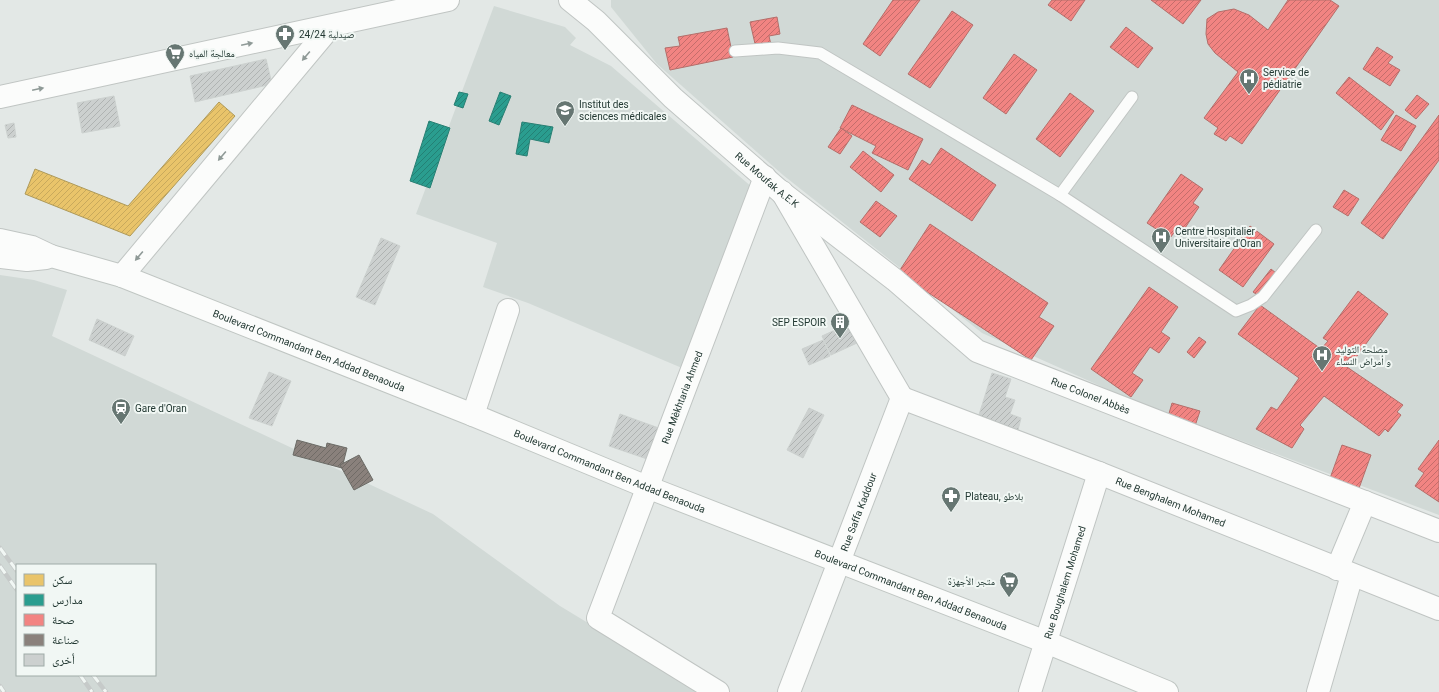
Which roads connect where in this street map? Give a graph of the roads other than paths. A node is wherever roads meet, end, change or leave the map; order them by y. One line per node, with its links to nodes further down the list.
1 (391, 0): 5 (street)
2 (448, 0): 5 (street)
3 (570, 0): 6 (street, Rue Moufak A.E.K)
4 (594, 0): 6 (street)
5 (370, 17): 7 (street)
6 (596, 21): 11 (street, Rue Moufak A.E.K)
7 (330, 26): 9 (street, one-way to 7); 16 (street, one-way to 16)
8 (735, 50): 13 (lane)
9 (0, 97)
10 (1132, 97): 13 (lane)
11 (765, 177): 12 (street, Rue Moufak A.E.K); 21 (street, Rue Mèkhtaria Ahmed)
12 (782, 192): 18 (street, Rue Moufak A.E.K); 22 (street, Rue Colonel Abbès)
13 (1060, 195): 14 (lane)
14 (1316, 230)
15 (2, 243): 16 (street, Boulevard Commandant Ben Addad Benaouda)
16 (122, 276): 19 (street, Boulevard Commandant Ben Addad Benaouda)
17 (508, 310): 19 (street)
18 (902, 398): 20 (street, Rue Benghalem Mohamed); 24 (street, Rue Saffa Kaddour)
19 (473, 415): 21 (street, Boulevard Commandant Ben Addad Benaouda)
20 (1099, 473): 25 (street, Rue Benghalem Mohamed); 27 (street, Rue Boughalem Mohamed)
21 (647, 487): 24 (street, Boulevard Commandant Ben Addad Benaouda); 29 (street, Rue Mèkhtaria Ahmed)
22 (1365, 502): 23 (street, Rue Colonel Abbès); 25 (street)
23 (1439, 531)
24 (840, 561): 27 (street, Boulevard Commandant Ben Addad Benaouda); 30 (street, Rue Saffa Kaddour)
25 (1345, 572): 26 (street, Rue Benghalem Mohamed); 32 (street)
26 (1439, 609)
27 (1046, 642): 28 (street, Boulevard Commandant Ben Addad Benaouda); 31 (street, Rue Boughalem Mohamed)
28 (1163, 691)
29 (718, 692)
30 (789, 692)
31 (1030, 692)
32 (1318, 692)

